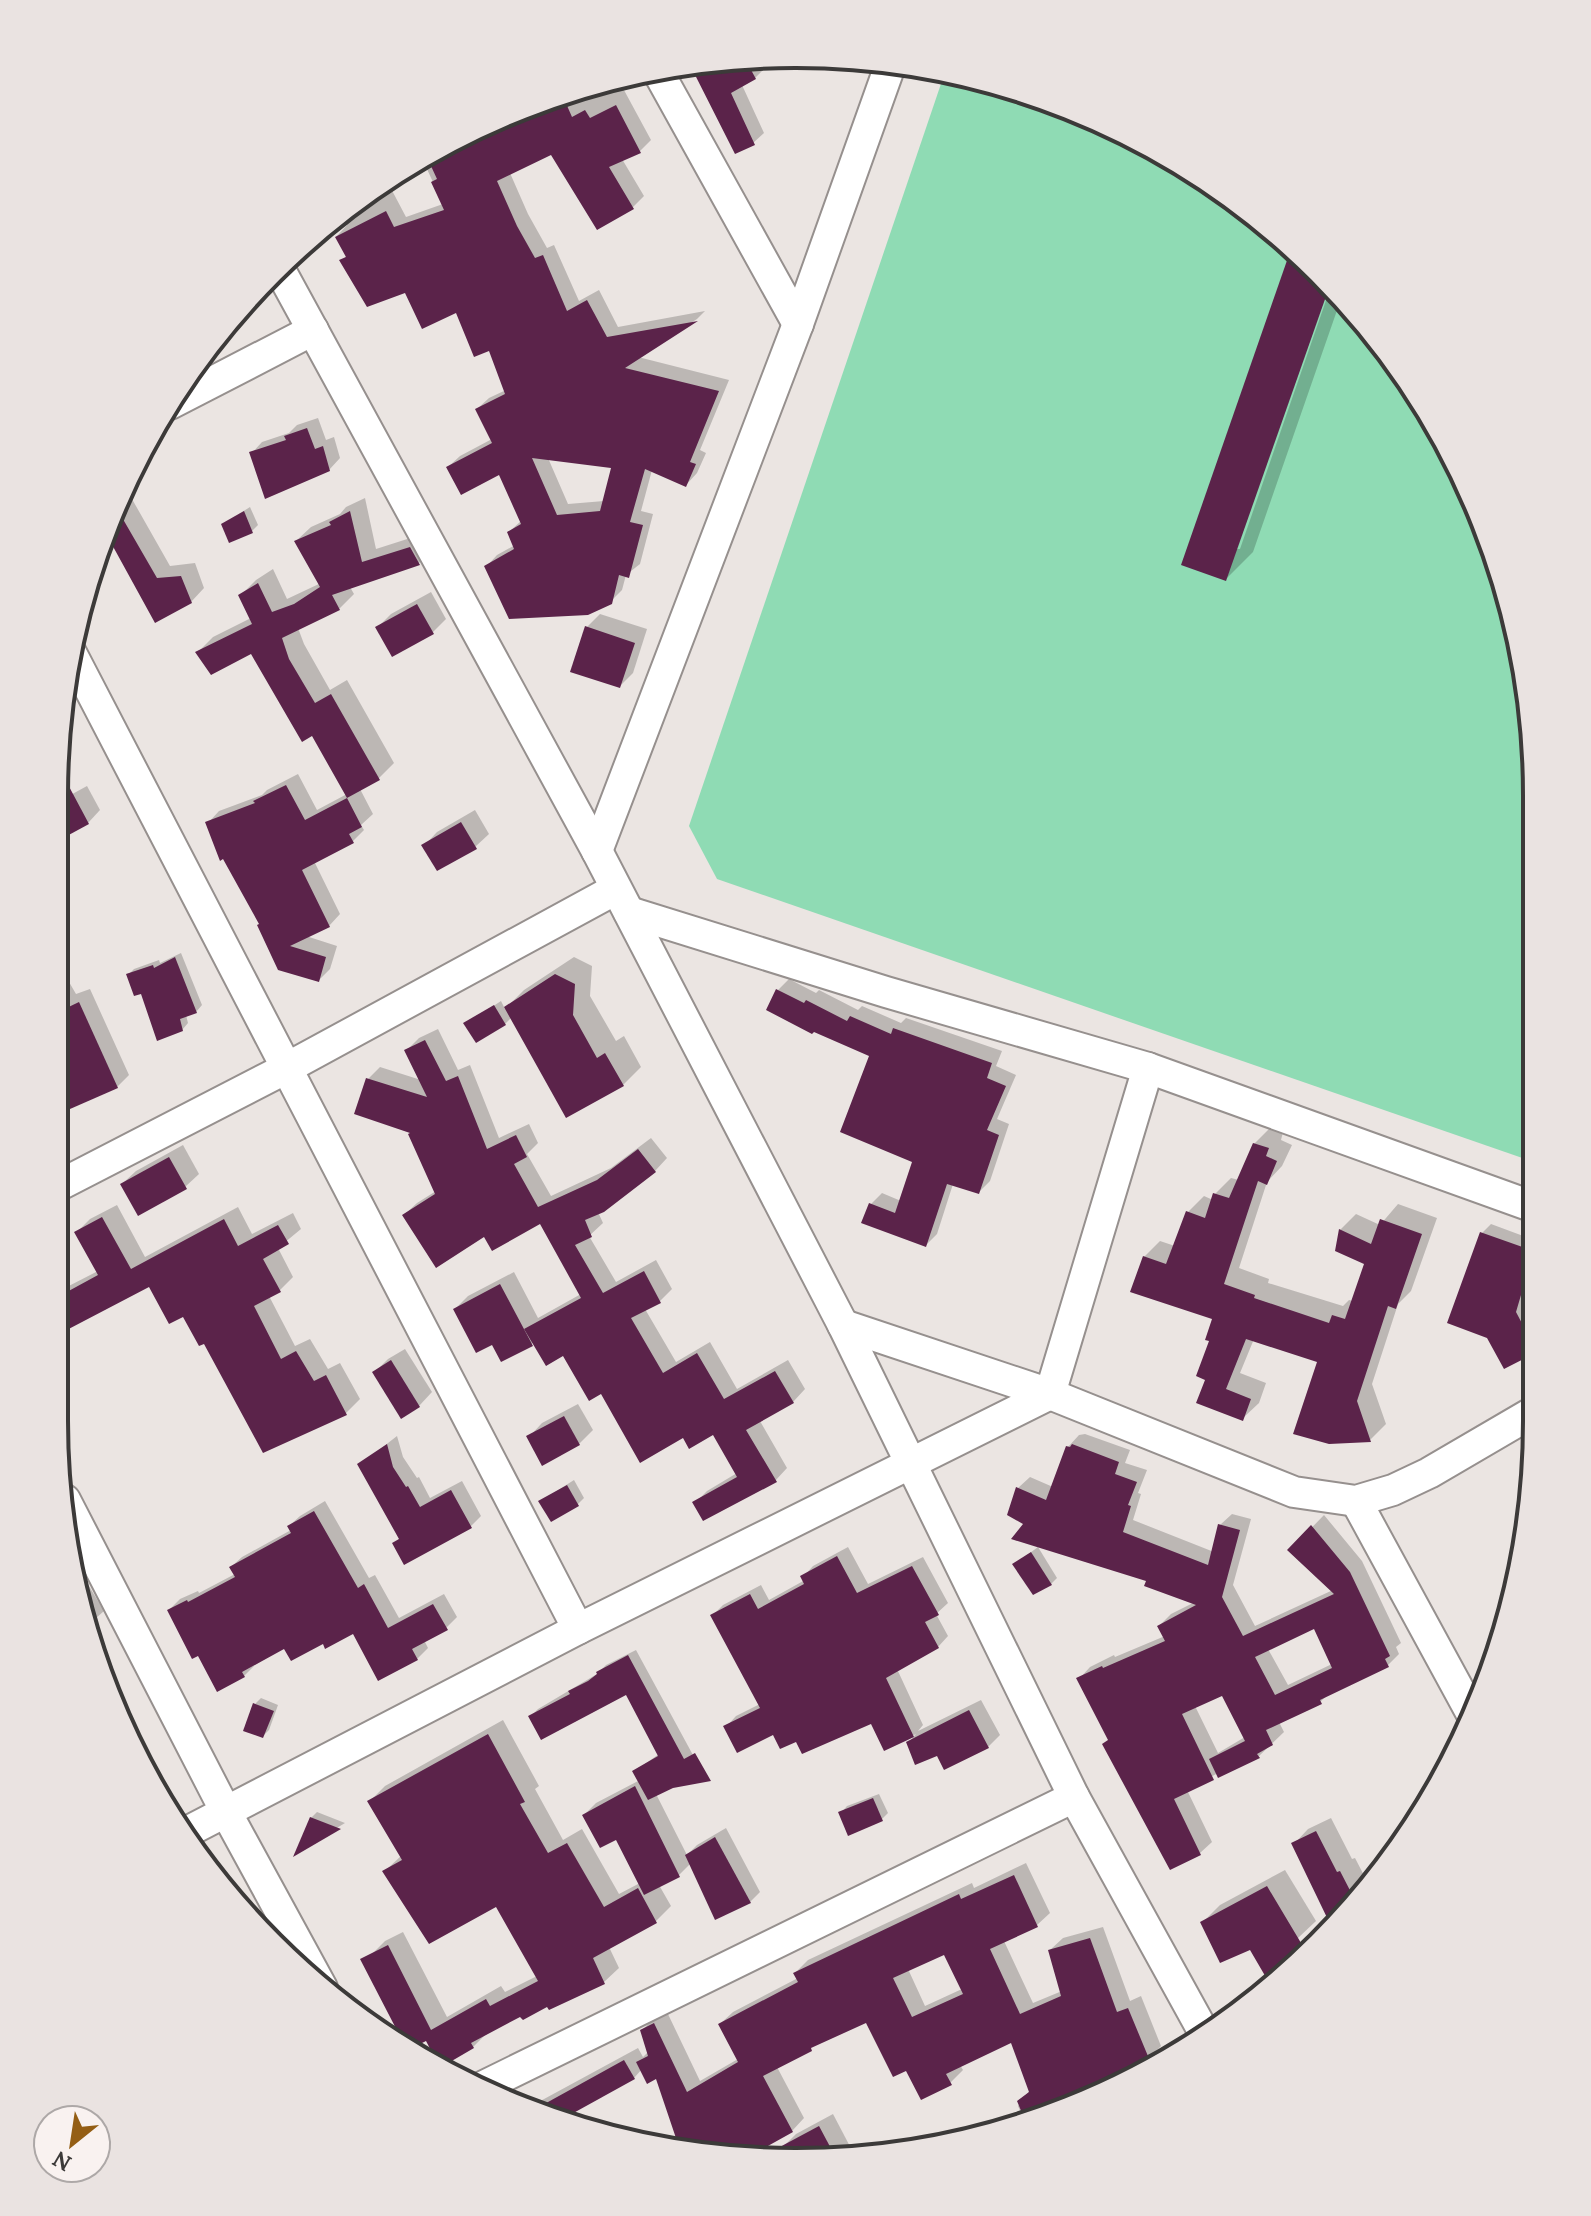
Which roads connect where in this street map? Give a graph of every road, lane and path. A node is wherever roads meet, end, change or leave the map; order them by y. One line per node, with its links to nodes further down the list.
1 (887, 74): 4 (street)
2 (663, 80): 4 (street)
3 (284, 278): 5 (street)
4 (798, 324): 8 (street)
5 (313, 330): 6 (street); 8 (street)
6 (189, 394)
7 (79, 669): 11 (street)
8 (597, 851): 9 (street)
9 (622, 900): 10 (street); 11 (street); 14 (street)
10 (1148, 1068): 13 (street); 15 (street)
11 (285, 1069): 12 (street); 20 (street)
12 (68, 1181)
13 (1523, 1203)
14 (843, 1325): 15 (street); 17 (street)
15 (1050, 1394): 17 (street); 18 (street)
16 (1523, 1418): 18 (street)
17 (912, 1463): 20 (street); 22 (street)
18 (1356, 1501): 21 (street)
19 (75, 1519): 23 (street)
20 (578, 1629): 23 (street)
21 (1466, 1703)
22 (1074, 1797): 26 (street); 27 (street)
23 (226, 1812): 24 (street); 25 (street)
24 (194, 1829)
25 (305, 1957)
26 (1200, 2025)
27 (493, 2082)

